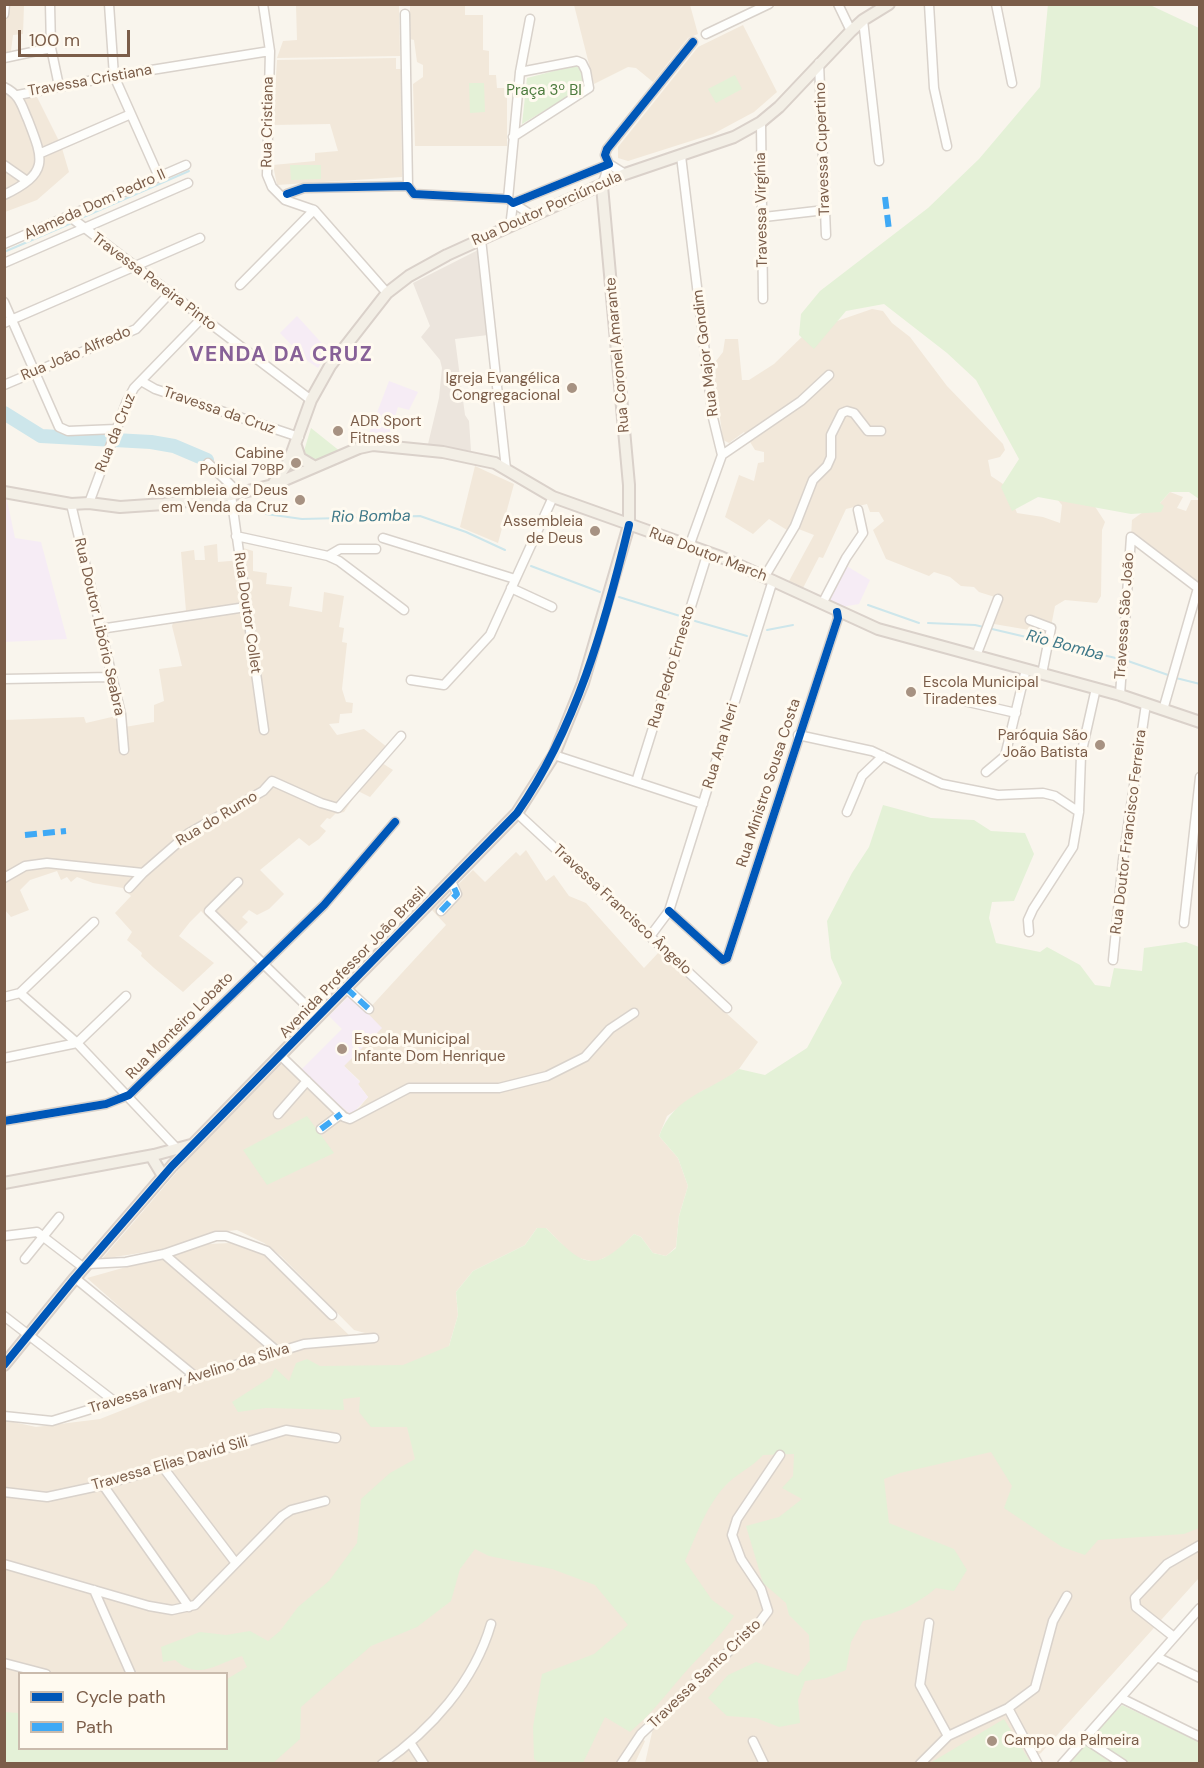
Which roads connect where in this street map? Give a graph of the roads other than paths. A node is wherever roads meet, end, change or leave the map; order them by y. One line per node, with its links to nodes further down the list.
1 (5, 4): 10 (street)
2 (50, 4): 17 (street)
3 (109, 4): 22 (street)
4 (263, 4): 18 (street, Rua Cristiana)
5 (769, 4): 15 (street)
6 (838, 4): 14 (street)
7 (889, 4): 13 (main road, Rua Doutor Porciúncula)
8 (928, 4): 30 (street)
9 (996, 4): 23 (street)
10 (4, 14)
11 (405, 14): 41 (street)
12 (530, 19): 21 (street)
13 (863, 20): 14 (main road, Rua Doutor Porciúncula); 33 (street)
14 (851, 31): 20 (main road, Rua Doutor Porciúncula)
15 (706, 34)
16 (693, 42): 34 (street)
17 (51, 48): 19 (street); 24 (street)
18 (270, 51): 22 (street, Travessa Cristiana); 46 (street, Rua Cristiana)
19 (4, 58)
20 (819, 63): 28 (main road, Rua Doutor Porciúncula); 47 (street, Travessa Cupertino)
21 (520, 72): 29 (street); 29 (street)
22 (114, 76): 24 (street, Travessa Cristiana); 27 (street)
23 (1012, 83)
24 (59, 86): 26 (street, Travessa Cristiana)
25 (4, 87): 26 (street)
26 (18, 95): 31 (street)
27 (131, 114): 31 (street); 38 (street)
28 (761, 122): 32 (main road, Rua Doutor Porciúncula); 49 (street, Travessa Virgínia)
29 (513, 137): 45 (street)
30 (947, 146)
31 (41, 153): 39 (street)
32 (681, 156): 37 (main road, Rua Doutor Porciúncula); 73 (street, Rua Major Gondim)
33 (879, 161)
34 (609, 164): 37 (street); 42 (street); 45 (street)
35 (4, 165): 39 (street)
36 (186, 165): 38 (street, Alameda Dom Pedro II)
37 (625, 174): 42 (main road, Rua Doutor Porciúncula)
38 (159, 177): 50 (street, Alameda Dom Pedro II)
39 (27, 181): 44 (street)
40 (188, 183): 50 (street, Alameda Dom Pedro II)
41 (408, 186): 43 (street); 45 (street)
42 (602, 186): 48 (main road, Rua Doutor Porciúncula); 84 (main road, Rua Coronel Amarante)
43 (287, 194)
44 (4, 195)
45 (511, 201): 48 (street); 51 (street)
46 (314, 210): 58 (street); 59 (street, Rua Cristiana)
47 (825, 210): 49 (street); 52 (street, Travessa Cupertino)
48 (533, 216): 51 (main road, Rua Doutor Porciúncula)
49 (764, 217): 61 (street, Travessa Virgínia)
50 (76, 222): 55 (street, Alameda Dom Pedro II); 56 (street, Alameda Dom Pedro II); 57 (street, Travessa Pereira Pinto)
51 (510, 227): 54 (main road, Rua Doutor Porciúncula)
52 (826, 235)
53 (200, 238): 57 (street)
54 (481, 240): 59 (main road, Rua Doutor Porciúncula); 76 (street)
55 (4, 244)
56 (4, 263)
57 (135, 267): 60 (street, Travessa Pereira Pinto); 64 (street)
58 (240, 285)
59 (387, 293): 69 (main road, Rua Doutor Porciúncula)
60 (170, 294): 63 (street, Travessa Pereira Pinto); 65 (street, Rua João Alfredo)
61 (763, 299)
62 (4, 302): 64 (street)
63 (202, 318): 67 (street, Rua da Cruz); 69 (street, Travessa Pereira Pinto)
64 (8, 322): 65 (street)
65 (35, 372): 68 (street, Rua João Alfredo); 71 (street)
66 (829, 375): 73 (street)
67 (141, 381): 71 (street, Rua da Cruz); 72 (street, Travessa da Cruz)
68 (4, 385)
69 (311, 400): 72 (main road, Rua Doutor Porciúncula)
70 (881, 431): 91 (street, Rua Ana Neri)
71 (113, 437): 81 (street, Rua da Cruz)
72 (297, 442): 75 (main road); 77 (main road, Rua Doutor Porciúncula)
73 (722, 455): 87 (street)
74 (208, 463): 79 (street)
75 (315, 467): 76 (main road, Rua Doutor March); 77 (main road, Rua Doutor March)
76 (506, 470): 80 (main road, Rua Doutor March)
77 (273, 484): 79 (main road, Rua Doutor March)
78 (4, 492): 82 (main road, Rua Doutor March)
79 (235, 494): 81 (main road, Rua Doutor March); 85 (street, Rua Doutor Collet)
80 (553, 497): 84 (main road, Rua Doutor March); 92 (street)
81 (88, 502): 82 (main road, Rua Doutor March)
82 (71, 504): 101 (street, Rua Doutor Libório Seabra)
83 (858, 510): 95 (street)
84 (629, 525): 87 (main road, Rua Doutor March); 119 (main road, Avenida Professor João Brasil)
85 (236, 536): 90 (street); 96 (street, Rua Doutor Collet)
86 (383, 538): 92 (street)
87 (690, 544): 89 (main road, Rua Doutor March)
88 (376, 549): 90 (street)
89 (708, 552): 91 (main road, Rua Doutor March); 123 (street, Rua Pedro Ernesto)
90 (328, 556): 98 (street)
91 (769, 578): 95 (main road, Rua Doutor March); 124 (street, Rua Ana Neri)
92 (513, 584): 97 (street); 107 (street)
93 (1198, 588): 109 (street, Travessa São João); 112 (street)
94 (998, 598): 102 (street)
95 (822, 604): 99 (main road, Rua Doutor March)
96 (246, 607): 101 (street); 115 (street, Rua Doutor Collet)
97 (552, 607)
98 (404, 610)
99 (837, 612): 102 (main road, Rua Doutor March); 116 (street, Rua Ministro Sousa Costa)
100 (1030, 620): 104 (street)
101 (100, 629): 105 (street, Rua Doutor Libório Seabra)
102 (976, 656): 103 (main road, Rua Doutor March)
103 (1026, 669): 104 (main road, Rua Doutor March); 113 (street)
104 (1042, 674): 108 (main road, Rua Doutor March)
105 (111, 677): 106 (street); 118 (street, Rua Doutor Libório Seabra)
106 (4, 679)
107 (411, 680)
108 (1096, 688): 109 (main road, Rua Doutor March); 126 (street)
109 (1120, 695): 111 (main road, Rua Doutor March)
110 (964, 701): 113 (street)
111 (1146, 704): 112 (main road, Rua Doutor March); 141 (street, Rua Doutor Francisco Ferreira)
112 (1163, 710): 114 (main road, Rua Doutor March)
113 (1016, 713): 121 (street)
114 (1200, 722)
115 (264, 730)
116 (798, 735): 120 (street); 136 (street, Rua Ministro Sousa Costa)
117 (401, 736): 130 (street, Rua do Rumo)
118 (124, 750)
119 (554, 755): 123 (street); 127 (main road, Avenida Professor João Brasil)
120 (884, 756): 125 (street); 126 (street)
121 (986, 772)
122 (1200, 777): 129 (street)
123 (636, 782): 124 (street)
124 (703, 804): 136 (street, Rua Ana Neri)
125 (847, 812)
126 (1078, 812): 139 (street)
127 (517, 813): 132 (main road, Avenida Professor João Brasil); 140 (street, Travessa Francisco Ângelo)
128 (395, 822): 142 (street, Rua Monteiro Lobato)
129 (1195, 854): 138 (street)
130 (143, 873): 131 (street); 134 (street)
131 (4, 878)
132 (451, 881): 135 (street); 143 (main road, Avenida Professor João Brasil)
133 (238, 882): 142 (street)
134 (129, 888)
135 (441, 911)
136 (669, 911): 140 (street, Rua Ana Neri)
137 (94, 922): 144 (street)
138 (1184, 923)
139 (1029, 932)
140 (651, 935): 147 (street, Travessa Francisco Ângelo)
141 (1113, 960)
142 (264, 962): 150 (street); 155 (street, Rua Monteiro Lobato)
143 (346, 988): 148 (street); 150 (main road, Avenida Professor João Brasil)
144 (20, 993): 146 (street); 151 (street)
145 (126, 996): 151 (street)
146 (4, 997)
147 (727, 1008)
148 (369, 1010)
149 (634, 1013): 157 (street)
150 (318, 1017): 152 (main road, Avenida Professor João Brasil)
151 (77, 1043): 153 (street); 155 (street)
152 (281, 1056): 154 (street); 160 (main road, Avenida Professor João Brasil)
153 (4, 1058)
154 (306, 1081): 156 (street); 157 (street)
155 (129, 1095): 158 (street, Rua Monteiro Lobato); 160 (street)
156 (278, 1114)
157 (342, 1114): 159 (street)
158 (4, 1121)
159 (321, 1129)
160 (181, 1152): 161 (main road); 162 (main road)
161 (151, 1156): 162 (main road); 163 (main road)
162 (164, 1176): 169 (main road)
163 (4, 1183)
164 (59, 1217): 166 (street)
165 (4, 1236): 166 (street)
166 (44, 1236): 168 (street); 169 (street)
167 (164, 1254): 169 (street); 171 (street); 175 (street)
168 (26, 1259)
169 (86, 1266): 170 (main road)
170 (75, 1278): 173 (main road); 177 (street)
171 (332, 1315)
172 (4, 1316): 173 (street)
173 (30, 1336): 176 (main road); 178 (street)
174 (374, 1338): 175 (street, Travessa Irany Avelino da Silva)
175 (278, 1353): 177 (street, Travessa Irany Avelino da Silva)
176 (7, 1361)
177 (196, 1377): 178 (street, Travessa Irany Avelino da Silva)
178 (114, 1401): 179 (street, Travessa Irany Avelino da Silva)
179 (4, 1416)
180 (336, 1438): 182 (street, Travessa Elias David Sili)
181 (780, 1455): 210 (street, Travessa Santo Cristo)
182 (162, 1466): 183 (street, Travessa Elias David Sili); 187 (street)
183 (103, 1485): 184 (street, Travessa Elias David Sili); 191 (street)
184 (4, 1492)
185 (325, 1501): 187 (street)
186 (1200, 1545): 195 (street)
187 (235, 1562): 191 (street)
188 (4, 1564): 189 (street)
189 (94, 1590): 191 (street); 199 (street)
190 (1067, 1596): 202 (street)
191 (189, 1607)
192 (1200, 1608): 195 (street)
193 (929, 1623): 203 (street)
194 (491, 1624): 207 (street)
195 (1174, 1637): 196 (street)
196 (1157, 1657): 200 (street); 201 (street)
197 (4, 1663): 198 (street)
198 (38, 1672)
199 (130, 1672)
200 (1200, 1678)
201 (1121, 1698): 204 (street); 205 (street)
202 (1008, 1708): 203 (street); 213 (street)
203 (948, 1736): 212 (street)
204 (1200, 1737)
205 (1085, 1738): 214 (street); 215 (street)
206 (753, 1741): 211 (street)
207 (411, 1744): 208 (street); 209 (street)
208 (382, 1764)
209 (424, 1764)
210 (621, 1764)
211 (764, 1764)
212 (920, 1764)
213 (1038, 1764)
214 (1062, 1764)
215 (1123, 1764)

